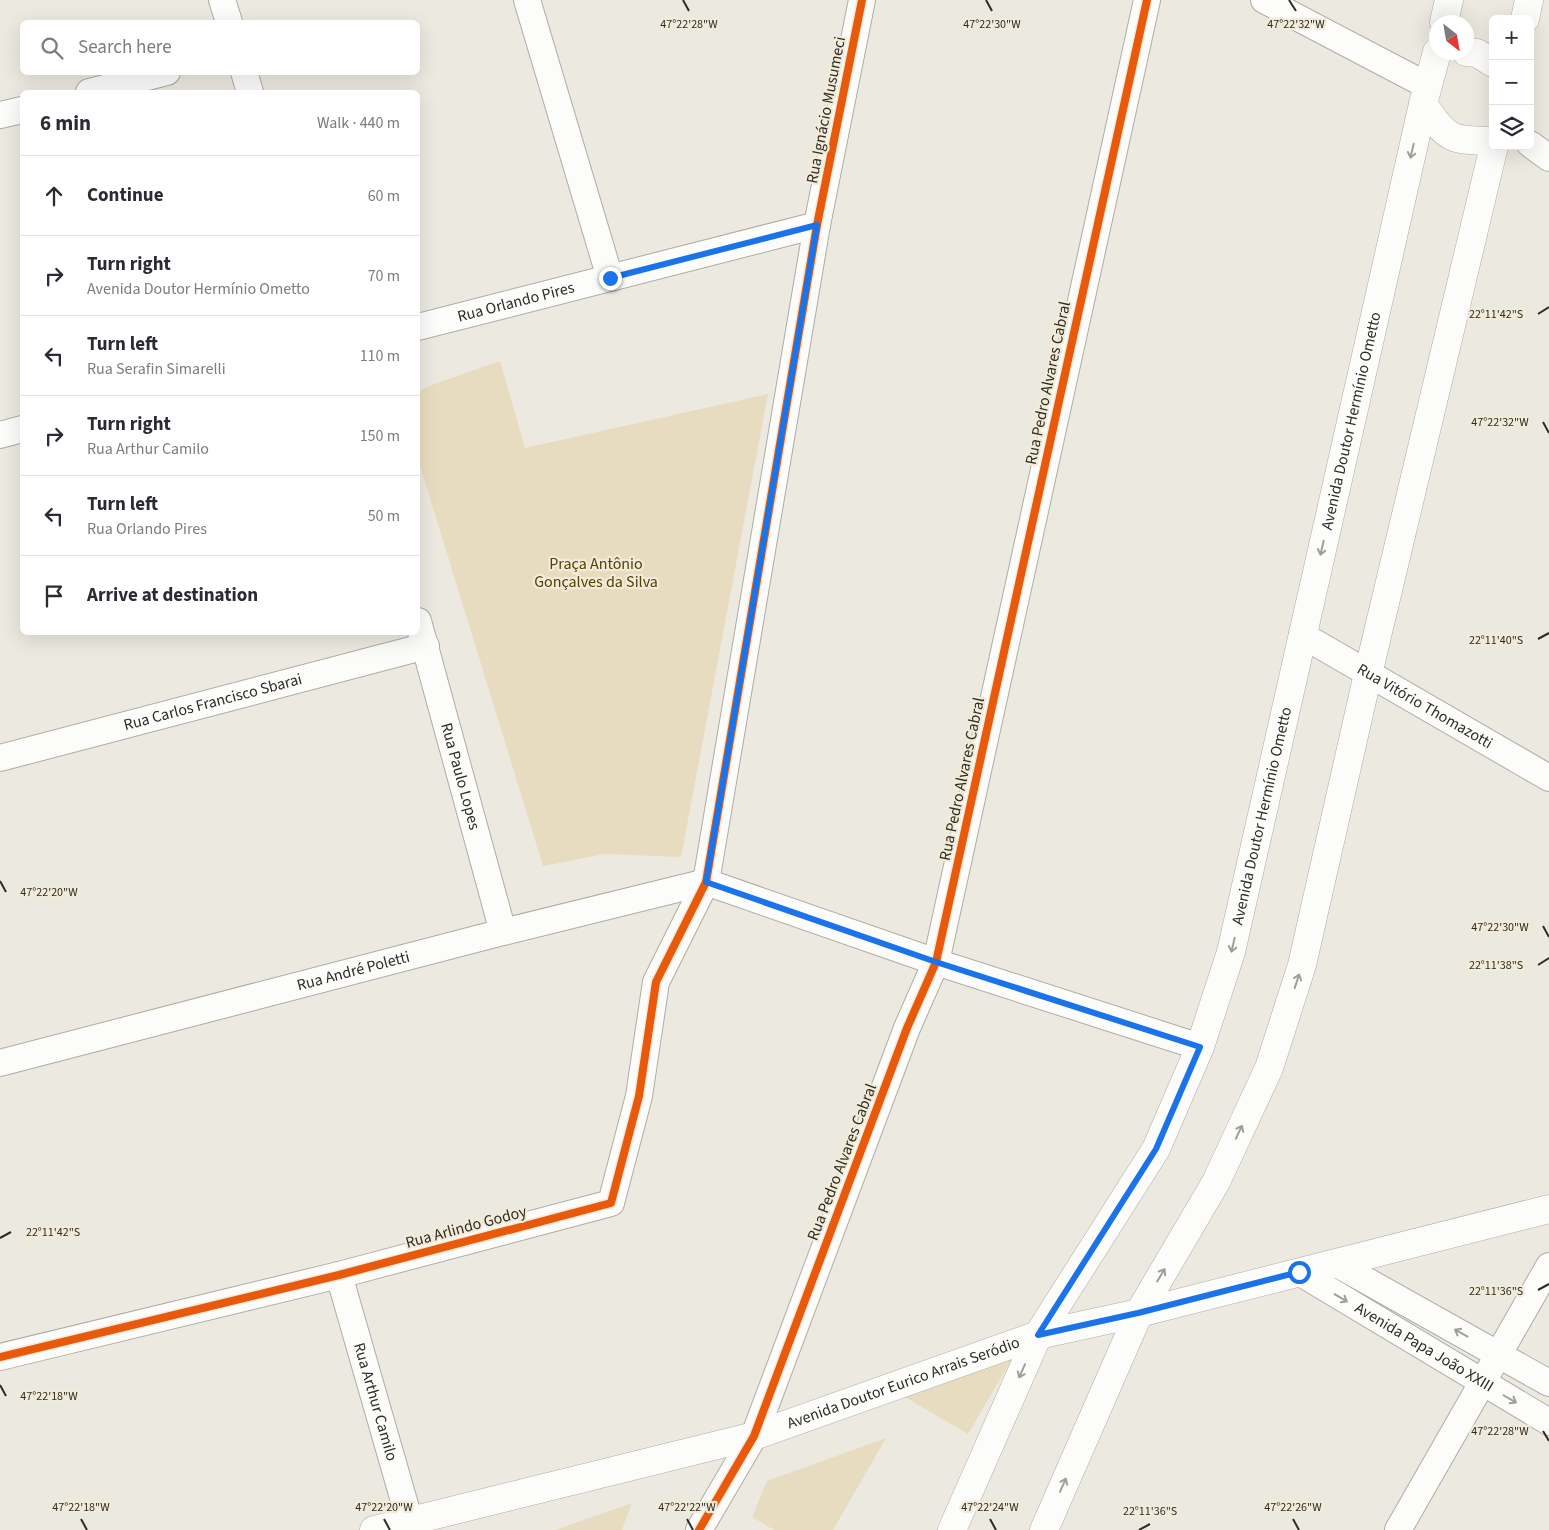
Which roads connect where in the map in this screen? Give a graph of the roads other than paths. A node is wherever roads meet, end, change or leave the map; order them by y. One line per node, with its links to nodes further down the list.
1 (222, 0): 10 (street)
2 (527, 0): 26 (street)
3 (862, 0): 25 (street, Rua Ignácio Musumeci)
4 (1147, 0): 38 (street, Rua Pedro Alvares Cabral)
5 (1264, 0): 16 (street)
6 (1449, 0): 8 (main road)
7 (1529, 0): 9 (main road)
8 (1446, 15)
9 (1526, 15)
10 (228, 20)
11 (1474, 53): 13 (main road)
12 (1454, 60): 16 (main road)
13 (1489, 60)
14 (155, 75): 17 (street)
15 (245, 75): 18 (street)
16 (1431, 76): 21 (main road); 31 (main road, Avenida Doutor Hermínio Ometto, one-way to 31)
17 (97, 90)
18 (249, 90)
19 (20, 111): 20 (street)
20 (0, 116)
21 (1489, 141)
22 (1534, 147): 24 (street)
23 (1493, 150): 33 (main road)
24 (1549, 158)
25 (817, 225): 26 (street, Rua Orlando Pires); 36 (street)
26 (610, 278): 27 (street, Rua Orlando Pires)
27 (420, 326)
28 (20, 429): 29 (street)
29 (0, 434)
30 (420, 627): 32 (street, Rua Paulo Lopes)
31 (1302, 635): 33 (street, Rua Vitório Thomazotti); 39 (main road, Avenida Doutor Hermínio Ometto, one-way to 39)
32 (426, 646): 34 (street, Rua Carlos Francisco Sbarai); 37 (street, Rua Paulo Lopes)
33 (1368, 674): 35 (street, Rua Vitório Thomazotti); 46 (main road, one-way to 33)
34 (0, 758)
35 (1548, 775)
36 (706, 882): 37 (street, Rua André Poletti); 38 (street); 45 (street, Rua Arlindo Godoy)
37 (503, 932): 40 (street, Rua André Poletti)
38 (936, 962): 39 (street); 53 (street, Rua Pedro Alvares Cabral)
39 (1200, 1047): 47 (main road, Avenida Doutor Hermínio Ometto)
40 (0, 1063)
41 (1549, 1208): 42 (main road, Avenida Doutor Eurico Arrais Seródio)
42 (1335, 1263): 44 (main road, Avenida Doutor Eurico Arrais Seródio); 48 (street, Avenida Papa João XXIII, one-way to 42)
43 (1549, 1266): 48 (street)
44 (1299, 1272): 46 (main road, Avenida Doutor Eurico Arrais Seródio); 50 (street, Avenida Papa João XXIII, one-way to 50)
45 (339, 1275): 49 (street, Rua Arlindo Godoy); 54 (street, Rua Arthur Camilo)
46 (1138, 1313): 47 (main road, Avenida Doutor Eurico Arrais Seródio); 58 (main road, one-way to 46)
47 (1038, 1335): 53 (main road, Avenida Doutor Eurico Arrais Seródio); 57 (main road, Avenida Doutor Hermínio Ometto, one-way to 57)
48 (1498, 1354): 50 (street); 51 (street, Avenida Papa João XXIII)
49 (0, 1357)
50 (1482, 1383): 52 (street, Avenida Papa João XXIII, one-way to 52); 59 (street)
51 (1549, 1383)
52 (1549, 1422)
53 (754, 1436): 54 (main road, Avenida Doutor Eurico Arrais Seródio); 56 (street, Rua Pedro Alvares Cabral)
54 (408, 1526): 55 (main road, Avenida Doutor Eurico Arrais Seródio)
55 (374, 1530)
56 (700, 1530)
57 (952, 1530)
58 (1044, 1530)
59 (1398, 1530)

